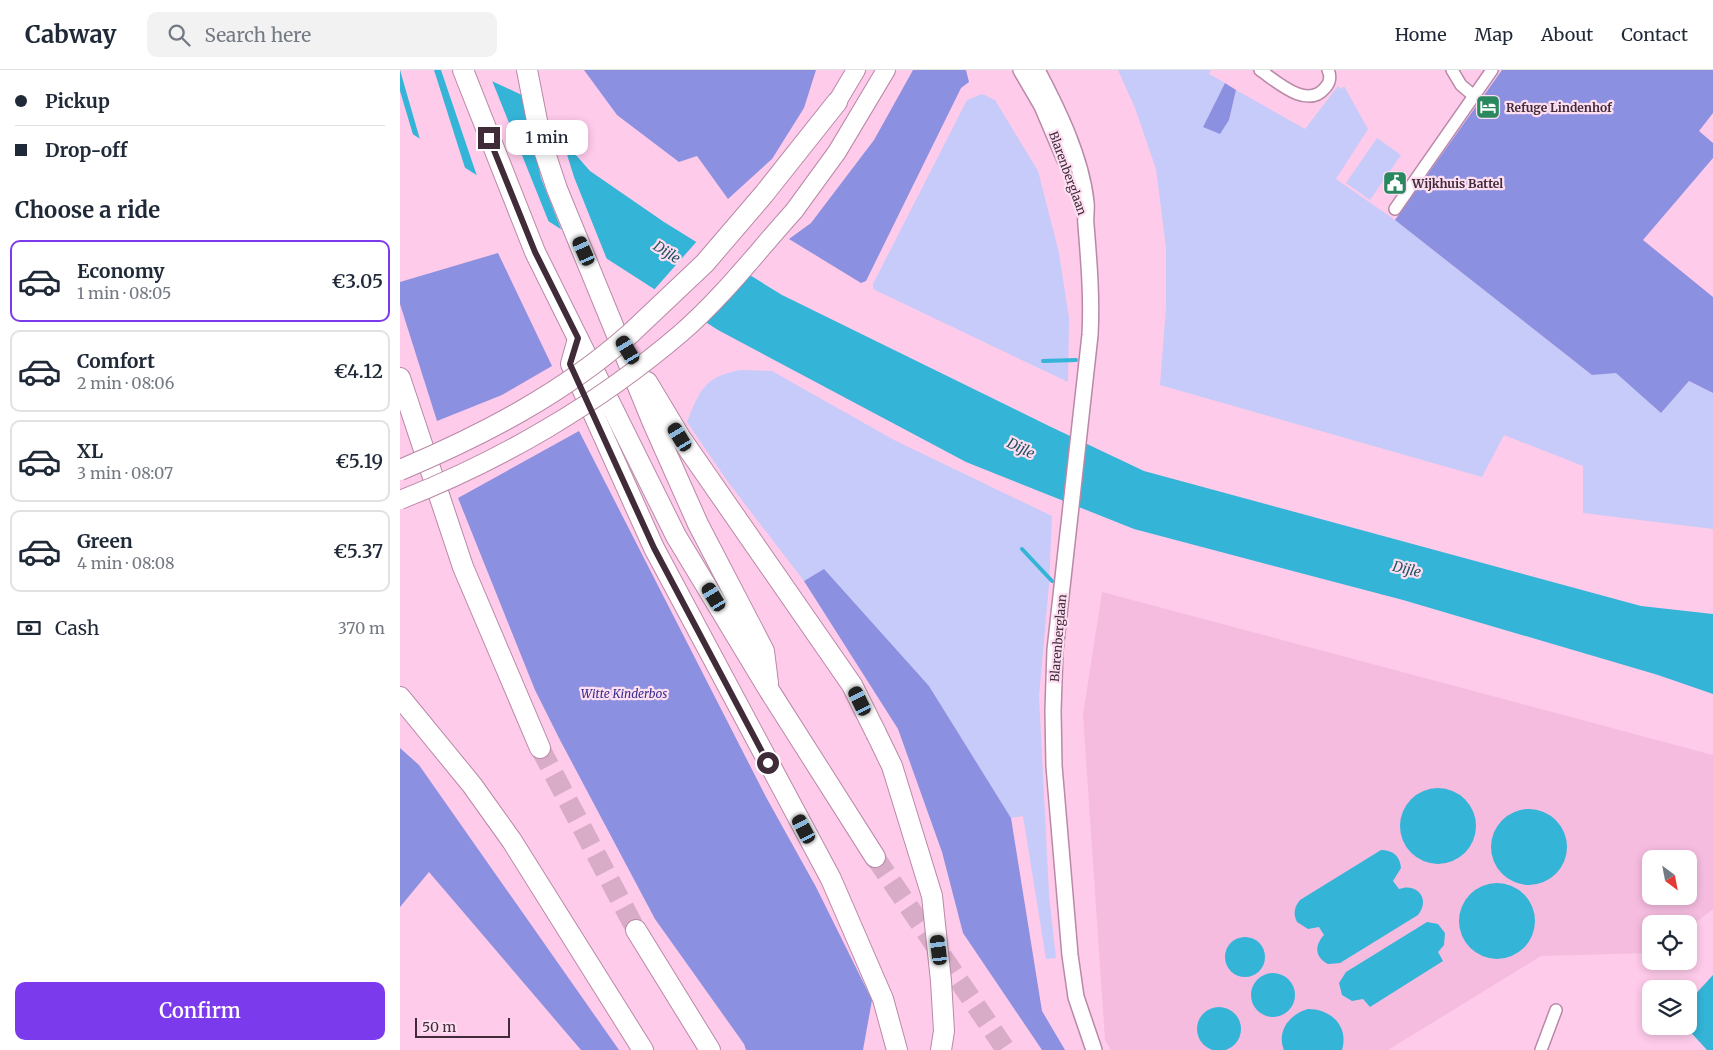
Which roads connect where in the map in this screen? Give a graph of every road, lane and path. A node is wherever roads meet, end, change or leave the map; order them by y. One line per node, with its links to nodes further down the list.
1 (463, 70): 17 (highway)
2 (527, 70): 16 (highway)
3 (847, 70): 13 (main road)
4 (856, 70): 13 (main road)
5 (886, 70): 20 (main road, bridge)
6 (1020, 70): 15 (street, Blarenberglaan)
7 (1037, 70): 15 (street, Blarenberglaan)
8 (1260, 70): 9 (street)
9 (1328, 70)
10 (1452, 70): 12 (street)
11 (1492, 70): 12 (street)
12 (1474, 96): 14 (street)
13 (837, 102): 19 (highway, bridge)
14 (1395, 209)
15 (1086, 223): 33 (street, Blarenberglaan)
16 (613, 324): 21 (highway); 32 (highway, bridge)
17 (578, 338): 21 (highway); 31 (highway)
18 (400, 378): 25 (highway)
19 (400, 470)
20 (400, 500)
21 (769, 690): 26 (highway)
22 (400, 697): 24 (highway)
23 (400, 711): 24 (highway)
24 (439, 746): 29 (highway)
25 (540, 748)
26 (875, 857)
27 (636, 930): 30 (highway)
28 (1556, 1010): 34 (street)
29 (643, 1050)
30 (710, 1050)
31 (897, 1050)
32 (941, 1050)
33 (1094, 1050)
34 (1541, 1050)

